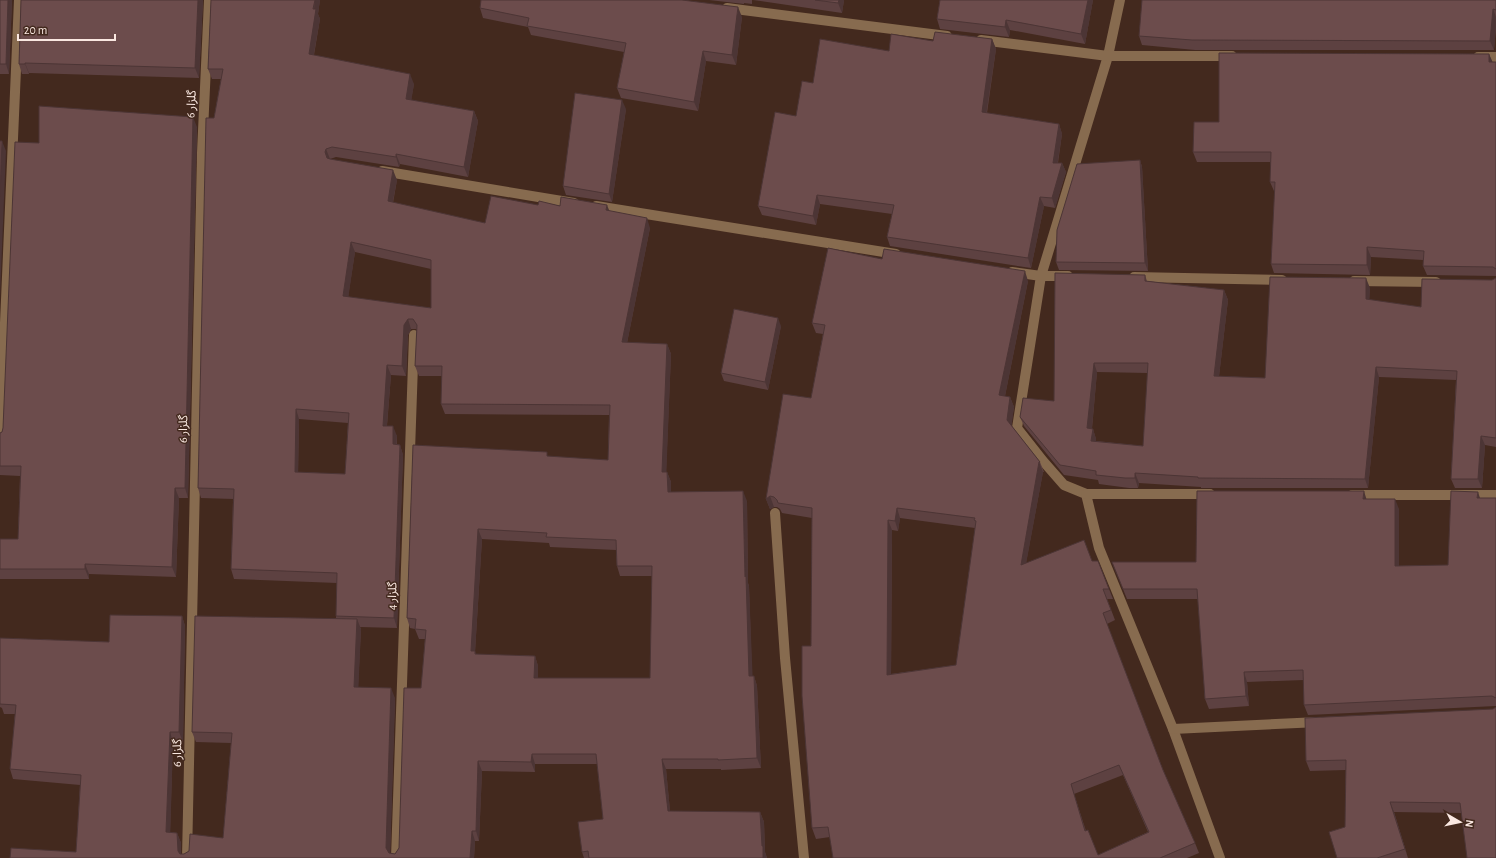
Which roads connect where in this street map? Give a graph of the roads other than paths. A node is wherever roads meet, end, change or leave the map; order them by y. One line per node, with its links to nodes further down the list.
1 (18, 0): 21 (street)
2 (209, 0): 29 (street, گلزار 6)
3 (1120, 0): 7 (street)
4 (714, 7): 5 (street)
5 (958, 37)
6 (974, 39): 7 (street)
7 (1108, 56): 8 (street); 14 (street)
8 (1242, 56)
9 (1464, 57): 10 (street)
10 (1496, 57)
11 (374, 170): 12 (street)
12 (902, 255)
13 (1002, 270): 14 (street)
14 (1041, 276): 15 (street); 22 (street)
15 (1081, 276)
16 (1121, 277): 17 (street)
17 (1288, 280)
18 (1344, 281): 19 (street)
19 (1448, 282)
20 (414, 335): 30 (street, گلزار 4)
21 (0, 438)
22 (1086, 494): 23 (street); 28 (street)
23 (1220, 494)
24 (1338, 495): 25 (street)
25 (1496, 495)
26 (775, 513): 31 (street)
27 (1330, 721): 28 (street)
28 (1173, 729): 32 (street)
29 (187, 858)
30 (396, 858)
31 (804, 858)
32 (1220, 858)

